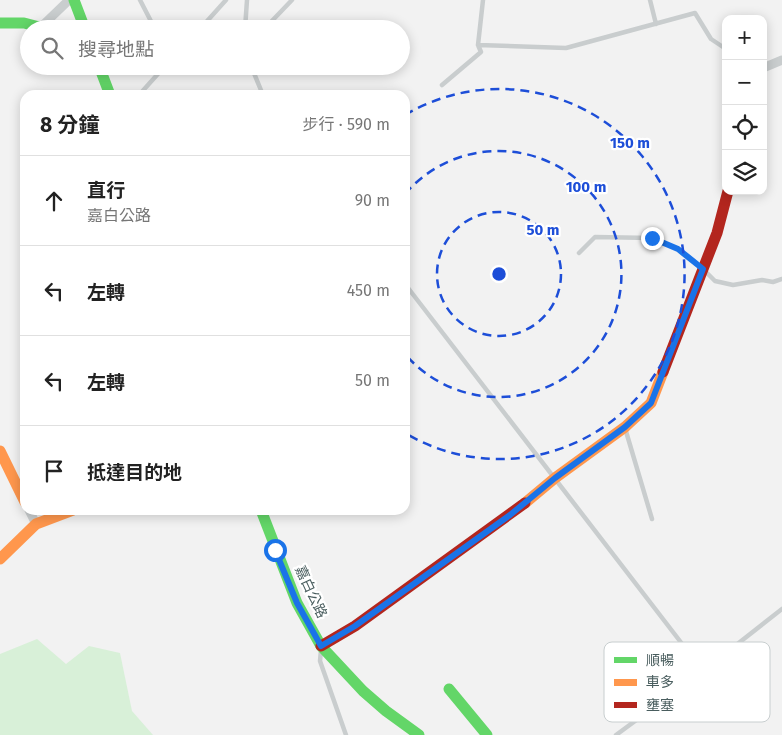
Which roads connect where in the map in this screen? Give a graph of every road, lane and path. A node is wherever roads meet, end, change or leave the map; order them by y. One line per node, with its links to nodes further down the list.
1 (69, 0): 9 (street)
2 (74, 0): 10 (street)
3 (140, 0): 11 (lane)
4 (226, 0): 12 (lane)
5 (247, 0): 13 (lane)
6 (292, 0): 14 (lane)
7 (483, 0): 18 (lane)
8 (650, 0): 17 (lane)
9 (51, 20)
10 (81, 20)
11 (150, 20)
12 (208, 20)
13 (246, 20)
14 (273, 20)
15 (20, 22): 16 (street)
16 (0, 23)
17 (656, 24): 18 (lane); 19 (lane)
18 (478, 45): 25 (lane)
19 (722, 47)
20 (782, 60): 21 (street)
21 (767, 66)
22 (102, 75): 26 (street)
23 (156, 75): 27 (lane)
24 (255, 75): 28 (lane)
25 (442, 85)
26 (108, 90)
27 (143, 90)
28 (261, 90)
29 (727, 195): 31 (street)
30 (579, 253): 31 (lane)
31 (703, 269): 32 (lane); 34 (street)
32 (782, 279)
33 (410, 290): 36 (lane)
34 (625, 427): 36 (street); 41 (lane)
35 (0, 452): 37 (street)
36 (555, 478): 45 (lane); 47 (street)
37 (20, 492)
38 (32, 515): 42 (street)
39 (60, 515): 42 (street)
40 (262, 515): 47 (street, 嘉白公路)
41 (652, 519)
42 (36, 524): 43 (street)
43 (0, 558)
44 (782, 609): 46 (lane)
45 (681, 642)
46 (740, 642)
47 (321, 646): 50 (lane); 51 (street, 嘉白公路)
48 (449, 689): 52 (street)
49 (634, 722): 53 (lane)
50 (346, 735)
51 (419, 735)
52 (487, 735)
53 (616, 735)

